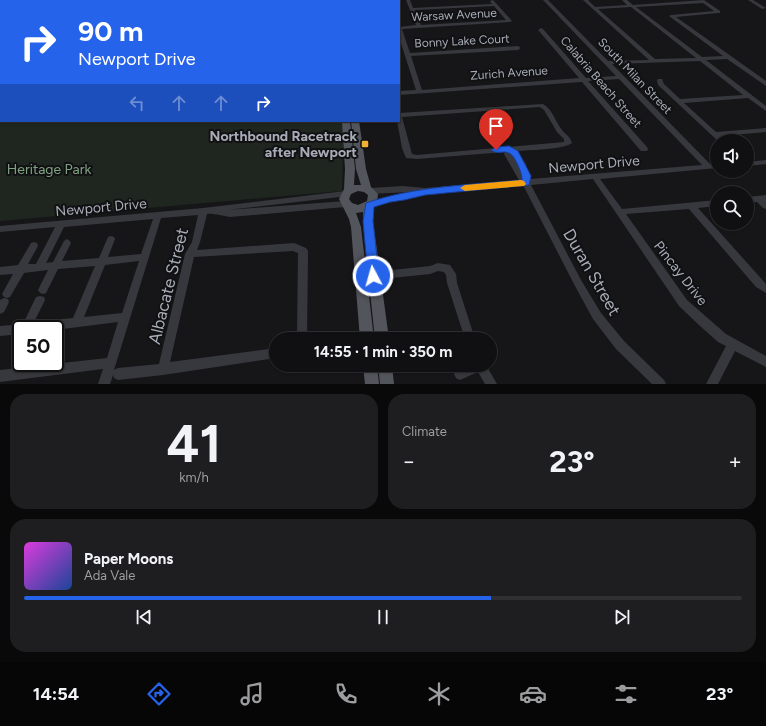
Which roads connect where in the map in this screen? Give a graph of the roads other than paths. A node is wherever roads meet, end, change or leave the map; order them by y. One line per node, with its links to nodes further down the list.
1 (408, 0): 18 (street)
2 (449, 0): 15 (street)
3 (492, 0): 13 (street)
4 (545, 0): 28 (street, South Milan Street)
5 (584, 0): 16 (street)
6 (624, 0): 14 (street)
7 (676, 0): 12 (street)
8 (750, 0): 17 (street)
9 (756, 0): 11 (street)
10 (703, 1): 12 (street); 25 (street)
11 (761, 3)
12 (682, 4): 14 (street)
13 (496, 5): 15 (street); 19 (street, Warsaw Avenue)
14 (632, 6): 16 (street); 26 (street)
15 (454, 7): 18 (street)
16 (594, 8): 27 (street)
17 (764, 8)
18 (412, 9): 19 (street)
19 (419, 27): 20 (street, Warsaw Avenue)
20 (400, 28)
21 (541, 30): 30 (street, Calabria Beach Street)
22 (400, 31): 24 (street)
23 (518, 48): 24 (street, Bonny Lake Court)
24 (408, 55): 33 (street)
25 (727, 56): 26 (street); 32 (street)
26 (699, 58): 27 (street); 35 (street)
27 (654, 61): 28 (street)
28 (607, 63): 29 (street, South Milan Street)
29 (620, 77): 30 (street, Zurich Avenue); 48 (street, South Milan Street)
30 (584, 79): 33 (street, Zurich Avenue); 45 (street, Calabria Beach Street)
31 (660, 80): 36 (street)
32 (766, 84)
33 (419, 91): 34 (street, Zurich Avenue)
34 (400, 93)
35 (749, 96): 36 (street); 37 (street)
36 (679, 101): 43 (street)
37 (766, 110)
38 (400, 116): 44 (street)
39 (400, 120): 44 (street)
40 (346, 122): 55 (main road)
41 (355, 122): 52 (main road)
42 (766, 130): 43 (street)
43 (715, 134)
44 (509, 149): 51 (street, Duran Street)
45 (644, 149)
46 (766, 162): 47 (street)
47 (754, 163)
48 (710, 164)
49 (710, 167): 50 (street, Newport Drive)
50 (595, 177): 51 (street, Newport Drive); 61 (street, Pincay Drive)
51 (526, 183): 53 (street, Newport Drive); 104 (street, Duran Street)
52 (369, 190): 53 (street, Newport Drive); 55 (main road); 57 (main road)
53 (425, 191): 57 (street, Newport Drive)
54 (762, 198): 59 (street)
55 (347, 199): 57 (main road); 60 (street, Newport Drive); 85 (main road)
56 (710, 204): 58 (street)
57 (370, 205): 75 (main road)
58 (691, 205): 61 (street); 76 (street)
59 (766, 206)
60 (203, 211): 62 (street, Newport Drive); 68 (street, Albacate Street)
61 (619, 212): 88 (street, Pincay Drive)
62 (158, 215): 63 (street, Newport Drive); 69 (street)
63 (62, 223): 64 (street, Newport Drive); 72 (street)
64 (0, 229)
65 (111, 239): 70 (street)
66 (67, 243): 71 (street)
67 (34, 246): 73 (street)
68 (190, 254): 84 (street); 92 (street, Albacate Street)
69 (145, 257): 70 (street); 78 (street)
70 (101, 261): 71 (street); 80 (street)
71 (56, 265): 72 (street); 79 (street)
72 (39, 267): 73 (street)
73 (21, 268): 74 (street); 77 (street)
74 (0, 271)
75 (373, 276): 86 (main road); 87 (street)
76 (766, 289)
77 (4, 302)
78 (126, 317): 80 (street); 91 (street)
79 (30, 320)
80 (76, 323): 81 (street)
81 (64, 324)
82 (12, 330): 83 (street)
83 (0, 331)
84 (302, 332)
85 (366, 332)
86 (381, 332)
87 (468, 332)
88 (732, 345): 90 (street, Pincay Drive); 105 (street)
89 (269, 354): 92 (street)
90 (766, 362)
91 (110, 363): 99 (street); 100 (street)
92 (163, 369): 97 (street)
93 (371, 372): 101 (main road)
94 (386, 372): 102 (main road)
95 (464, 372): 98 (street)
96 (484, 372): 103 (street)
97 (118, 374)
98 (460, 374)
99 (0, 376)
100 (104, 384)
101 (372, 384)
102 (387, 384)
103 (491, 384)
104 (660, 384)
105 (712, 384)

